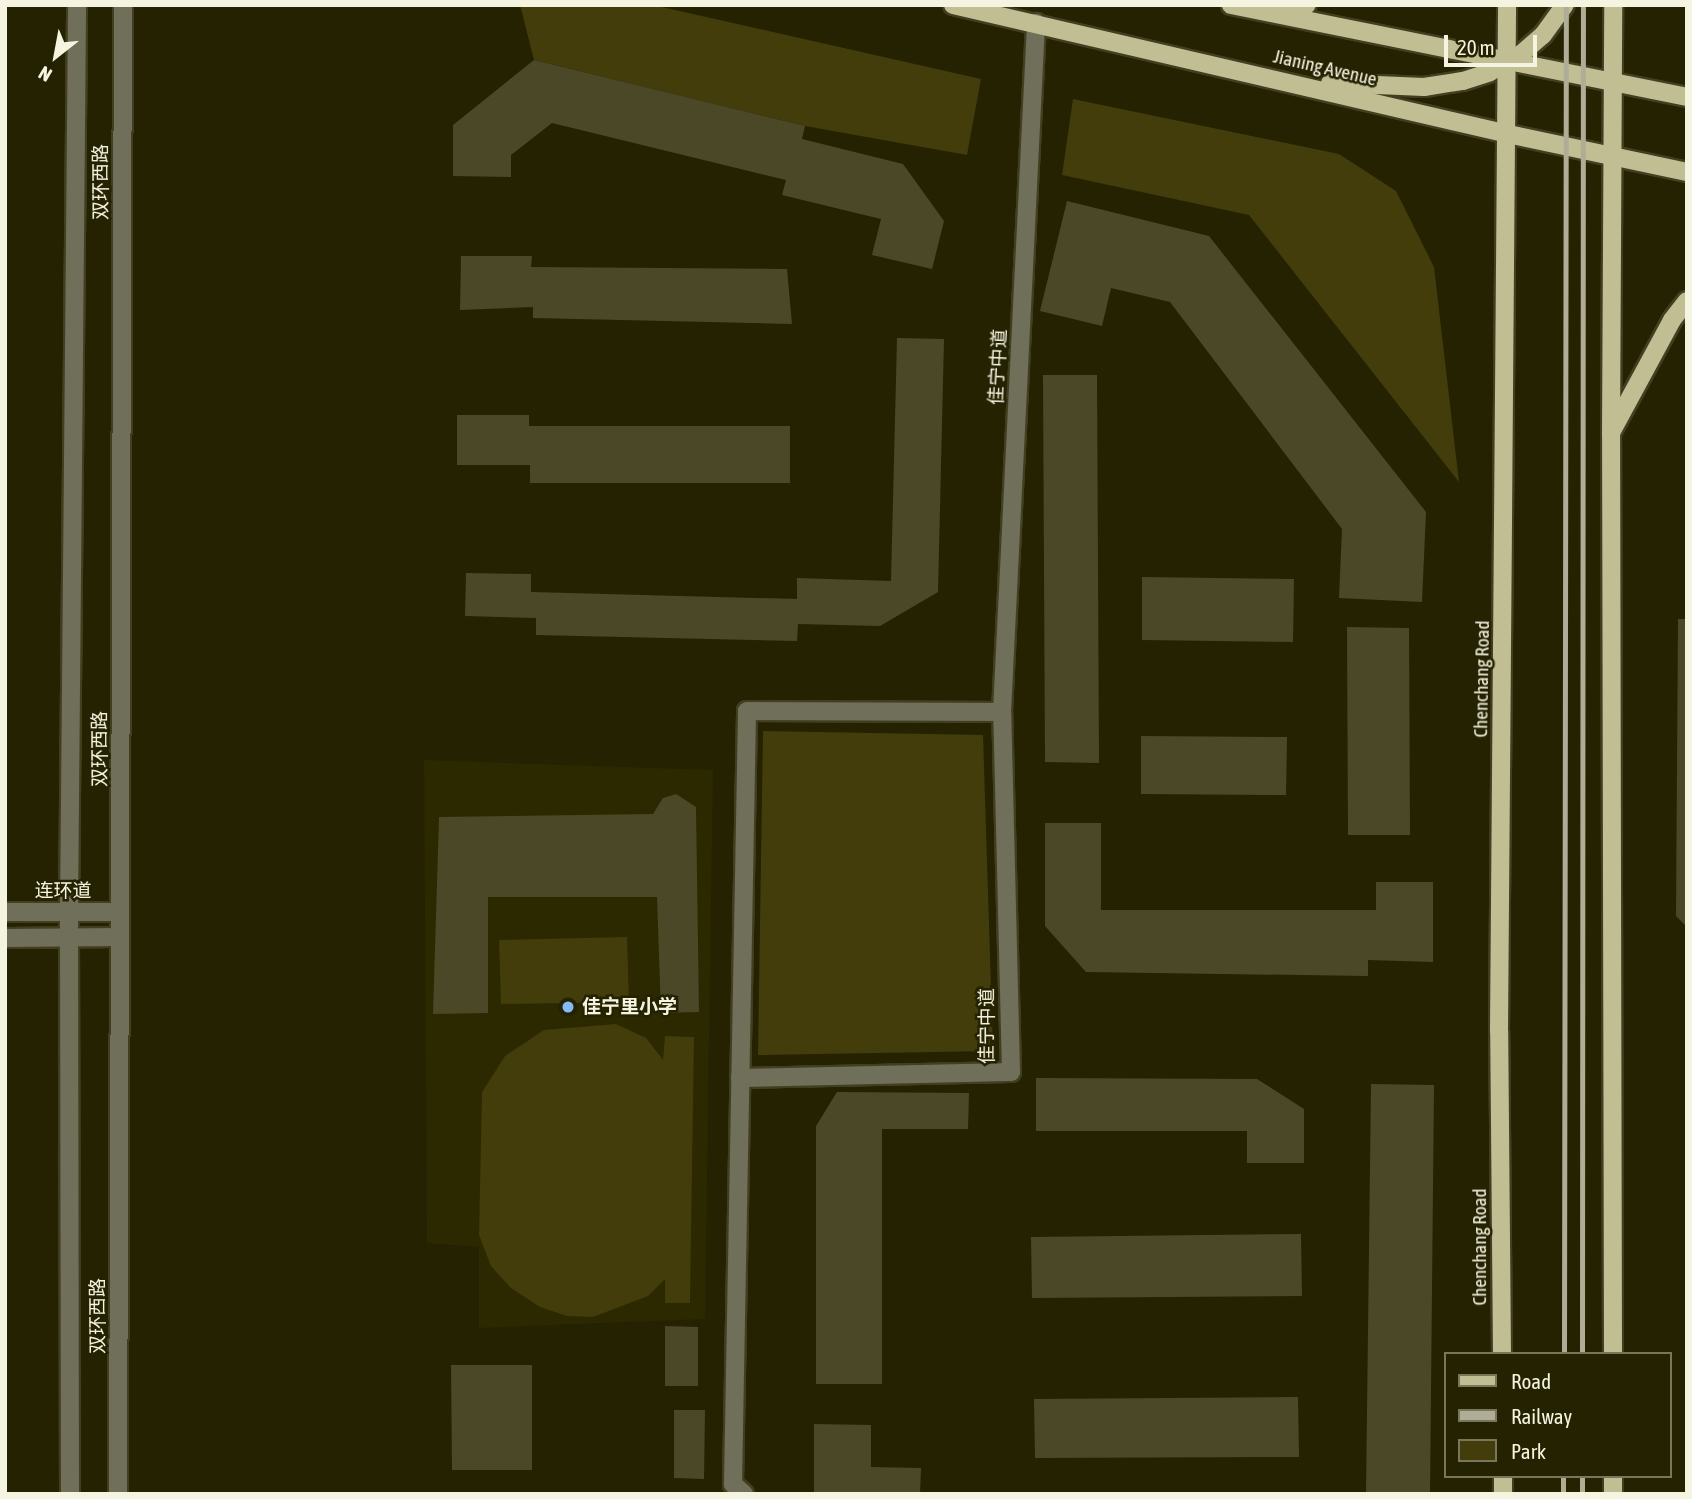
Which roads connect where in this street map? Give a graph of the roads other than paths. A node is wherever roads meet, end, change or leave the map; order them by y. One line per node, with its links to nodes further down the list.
1 (77, 5): 22 (street, 双环西路)
2 (123, 5): 23 (street, 双环西路)
3 (953, 5): 10 (main road, Jianing Avenue)
4 (1231, 5): 9 (main road)
5 (1307, 5): 9 (main road)
6 (1507, 5): 11 (main road, Chenchang Road)
7 (1565, 5): 11 (main road)
8 (1614, 5): 13 (main road)
9 (1252, 10): 11 (main road)
10 (1036, 23): 12 (main road, Jianing Avenue); 20 (street, 佳宁中道)
11 (1508, 62): 12 (main road); 13 (main road); 15 (main road, Chenchang Road)
12 (1287, 81): 15 (main road, Jianing Avenue)
13 (1613, 82): 14 (main road); 16 (main road)
14 (1687, 97)
15 (1508, 134): 16 (main road, Jianing Avenue); 28 (main road, Chenchang Road)
16 (1613, 156): 17 (main road, Jianing Avenue); 19 (main road)
17 (1687, 172)
18 (1687, 301): 19 (main road)
19 (1611, 434): 29 (main road)
20 (1002, 712): 27 (street); 27 (street, 佳宁中道)
21 (5, 912): 22 (street, 连环道)
22 (69, 912): 23 (street, 连环道); 24 (street, 双环西路)
23 (120, 912): 25 (street, 双环西路)
24 (69, 937): 25 (street); 26 (street); 30 (street, 双环西路)
25 (120, 937): 31 (street, 双环西路)
26 (5, 938)
27 (740, 1078): 32 (street)
28 (1502, 1352)
29 (1613, 1352)
30 (69, 1494)
31 (118, 1494)
32 (744, 1494)

